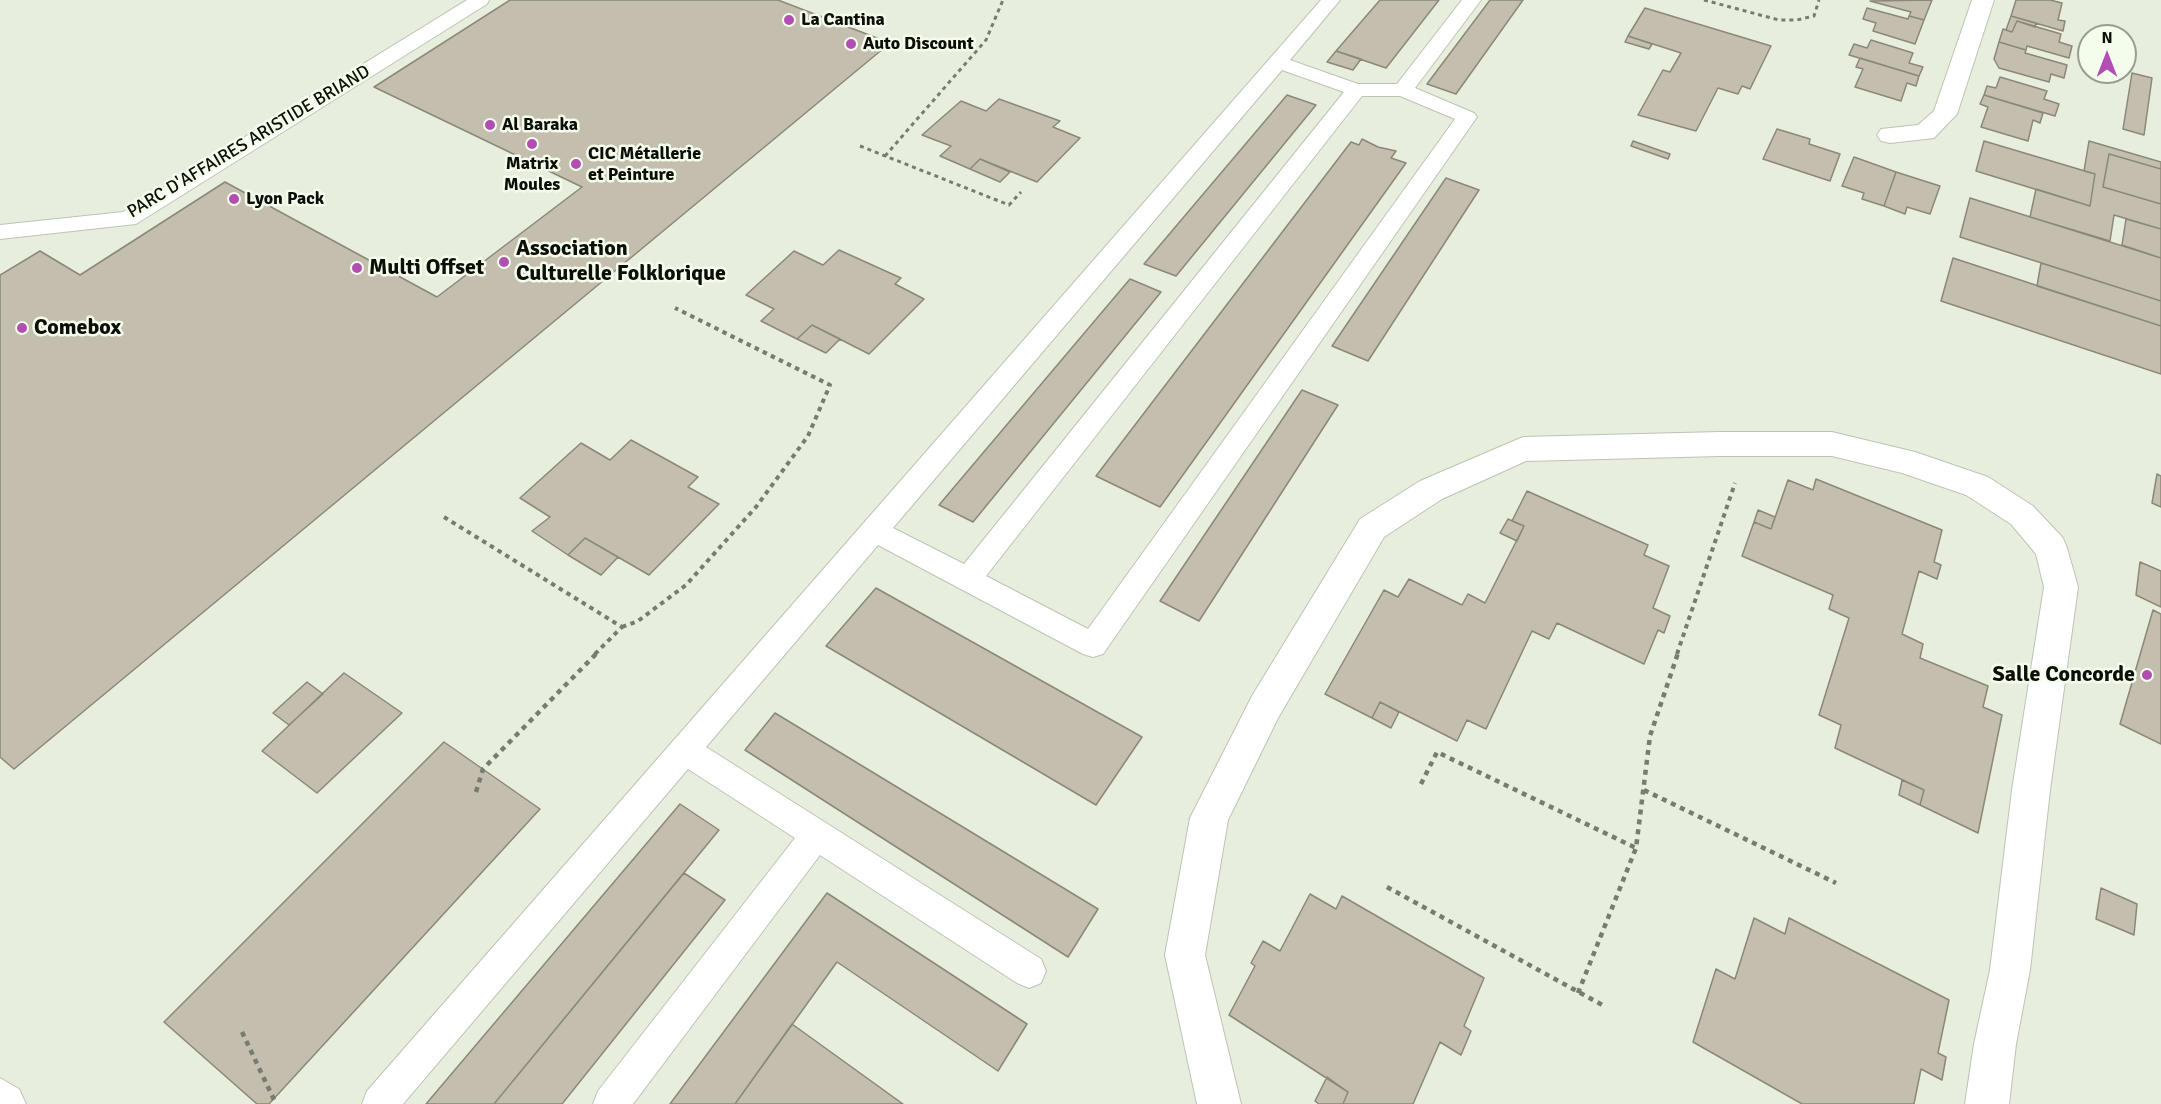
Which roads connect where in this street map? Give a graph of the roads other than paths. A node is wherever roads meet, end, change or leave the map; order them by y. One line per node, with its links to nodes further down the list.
1 (480, 0): 9 (lane, PARC D'AFFAIRES ARISTIDE BRIAND)
2 (1331, 0): 5 (lane)
3 (1472, 0): 7 (lane)
4 (1983, 0): 8 (street)
5 (1278, 62): 6 (lane); 10 (lane)
6 (1356, 90): 7 (lane); 11 (lane)
7 (1403, 90): 11 (lane)
8 (1890, 135)
9 (0, 232)
10 (875, 531): 11 (lane); 12 (lane)
11 (967, 580)
12 (685, 750): 13 (lane); 17 (lane)
13 (817, 834): 14 (lane); 18 (lane)
14 (1029, 971)
15 (0, 1100): 16 (street)
16 (4, 1104)
17 (380, 1104)
18 (611, 1104)
19 (1219, 1104): 20 (street)
20 (1987, 1104)

